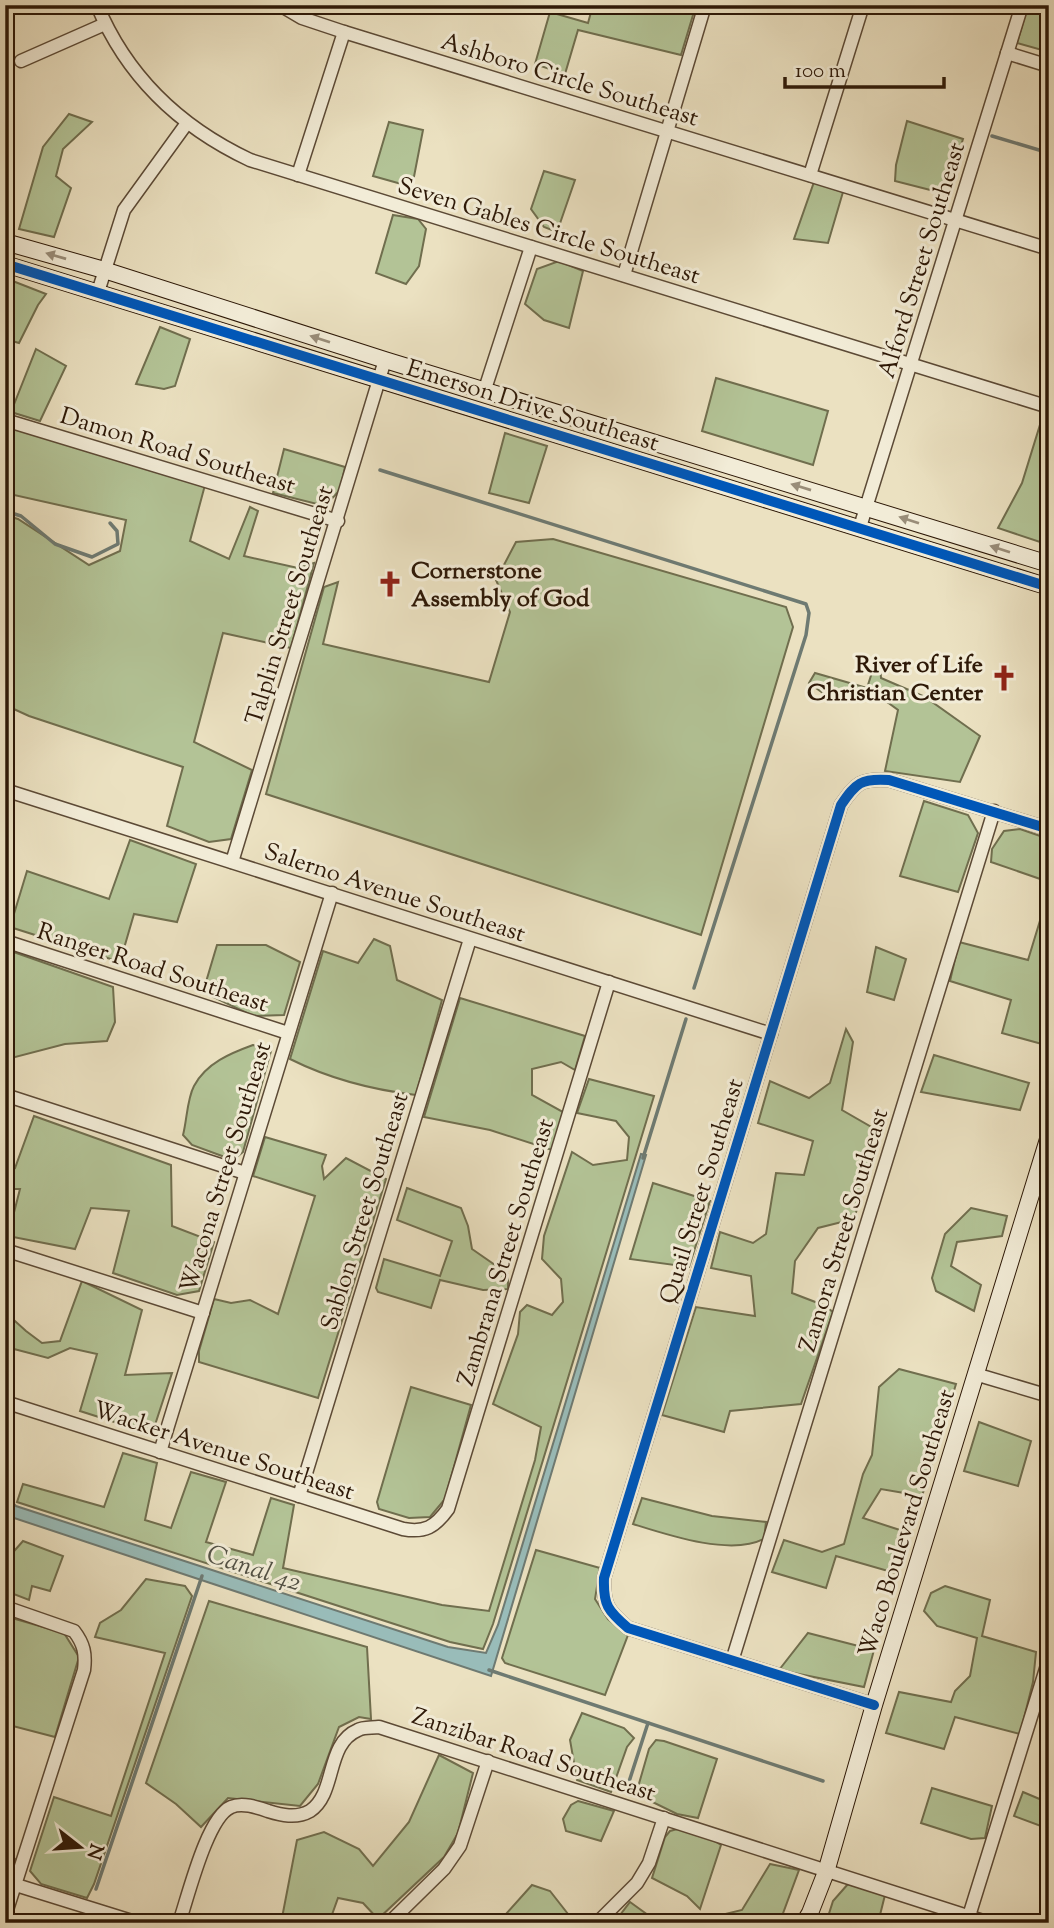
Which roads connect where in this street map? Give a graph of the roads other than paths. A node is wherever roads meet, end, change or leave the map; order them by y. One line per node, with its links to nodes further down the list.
1 (97, 5): 6 (street, Seven Gables Circle Southeast)
2 (280, 5): 7 (street, Ashboro Circle Southeast)
3 (705, 5): 12 (street)
4 (863, 5): 14 (street)
5 (1022, 5): 8 (street, Alford Street Southeast)
6 (105, 24): 9 (street); 11 (street, Seven Gables Circle Southeast)
7 (344, 32): 12 (street, Ashboro Circle Southeast); 13 (street)
8 (1007, 53): 10 (street); 15 (street, Alford Street Southeast)
9 (21, 61)
10 (1049, 66)
11 (187, 124): 13 (street, Seven Gables Circle Southeast); 20 (street)
12 (668, 131): 14 (street, Ashboro Circle Southeast); 21 (street)
13 (299, 175): 17 (street, Seven Gables Circle Southeast)
14 (810, 175): 15 (street, Ashboro Circle Southeast)
15 (956, 220): 18 (street, Ashboro Circle Southeast); 24 (street, Alford Street Southeast)
16 (5, 242): 20 (street, Emerson Drive Southeast, one-way to 16)
17 (531, 247): 21 (street, Seven Gables Circle Southeast); 26 (street)
18 (1049, 249)
19 (5, 264): 22 (street, Emerson Drive Southeast)
20 (104, 270): 22 (street); 23 (street, Emerson Drive Southeast, one-way to 20)
21 (624, 275): 24 (street, Seven Gables Circle Southeast)
22 (98, 292): 25 (street, Emerson Drive Southeast)
23 (385, 360): 25 (street, Talplin Street Southeast); 26 (street, Emerson Drive Southeast)
24 (911, 364): 27 (street, Seven Gables Circle Southeast); 29 (street, Alford Street Southeast)
25 (379, 381): 30 (street, Talplin Street Southeast); 31 (street, Emerson Drive Southeast)
26 (485, 389): 29 (street, Emerson Drive Southeast, one-way to 26)
27 (1049, 407)
28 (5, 420): 30 (street, Damon Road Southeast)
29 (867, 507): 31 (street, Alford Street Southeast); 32 (street, Emerson Drive Southeast, one-way to 29)
30 (338, 521): 37 (street, Talplin Street Southeast)
31 (860, 527): 33 (street, Emerson Drive Southeast)
32 (1049, 564)
33 (1049, 587)
34 (5, 790): 37 (street, Salerno Avenue Southeast)
35 (994, 811): 36 (street); 43 (street, Quail Street Southeast); 57 (street, Zamora Street Southeast)
36 (1049, 829)
37 (232, 862): 38 (street, Salerno Avenue Southeast)
38 (332, 893): 39 (street, Salerno Avenue Southeast); 42 (street, Wacona Street Southeast)
39 (470, 939): 41 (street, Salerno Avenue Southeast); 53 (street, Sablon Street Southeast)
40 (5, 941): 42 (street, Ranger Road Southeast)
41 (609, 982): 43 (street, Salerno Avenue Southeast); 54 (street, Zambrana Street Southeast)
42 (288, 1033): 46 (street, Wacona Street Southeast)
43 (771, 1034): 57 (street, Quail Street Southeast)
44 (5, 1095): 46 (street)
45 (1049, 1136): 49 (street, Waco Boulevard Southeast)
46 (245, 1173): 48 (street, Wacona Street Southeast)
47 (5, 1250): 48 (street)
48 (202, 1313): 52 (street, Wacona Street Southeast)
49 (975, 1374): 50 (street); 58 (street, Waco Boulevard Southeast)
50 (1049, 1396)
51 (5, 1402): 52 (street, Wacker Avenue Southeast)
52 (160, 1452): 53 (street, Wacker Avenue Southeast)
53 (299, 1496): 54 (street, Wacker Avenue Southeast)
54 (430, 1528)
55 (5, 1607): 62 (street)
56 (1049, 1659): 64 (street)
57 (732, 1661): 58 (street)
58 (874, 1705): 61 (street, Waco Boulevard Southeast)
59 (488, 1761): 60 (street, Zanzibar Road Southeast); 66 (street, Zanzibar Road Southeast); 67 (street)
60 (664, 1818): 61 (street, Zanzibar Road Southeast); 68 (street)
61 (826, 1872): 64 (street, Zanzibar Road Southeast); 69 (street, Waco Boulevard Southeast)
62 (16, 1885): 63 (street); 65 (street)
63 (5, 1916)
64 (969, 1916): 70 (street, Zanzibar Road Southeast)
65 (138, 1923)
66 (179, 1923)
67 (389, 1923)
68 (597, 1923)
69 (804, 1923)
70 (989, 1923)

